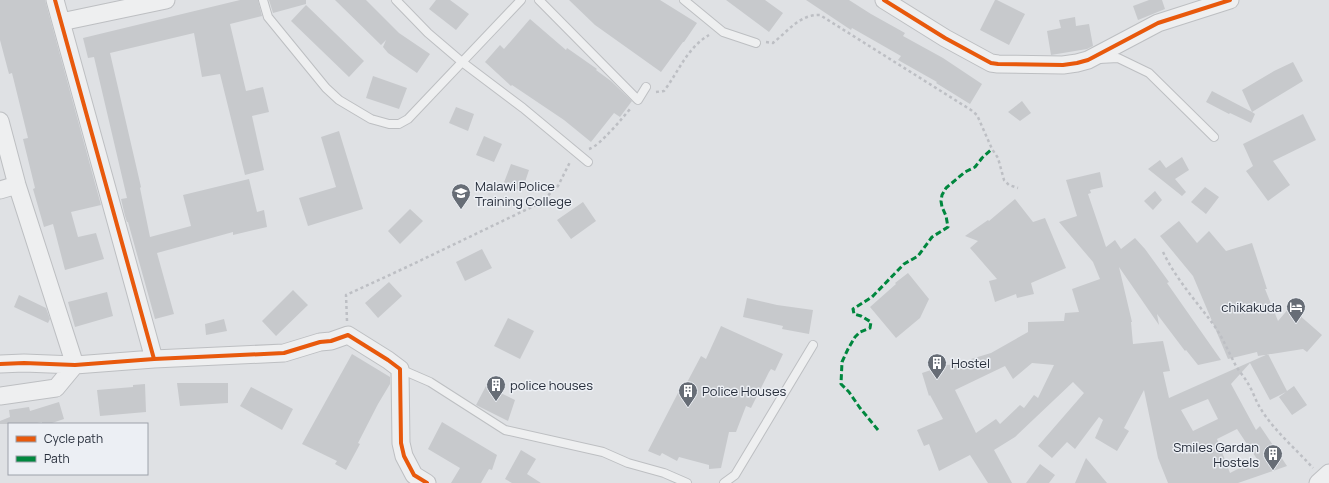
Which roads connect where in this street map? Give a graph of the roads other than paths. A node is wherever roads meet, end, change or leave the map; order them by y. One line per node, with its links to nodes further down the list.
1 (55, 0): 11 (street)
2 (166, 0): 10 (street)
3 (263, 0): 14 (lane)
4 (396, 0): 14 (lane)
5 (521, 0): 14 (lane)
6 (539, 0): 15 (lane)
7 (684, 0): 12 (lane)
8 (884, 0): 13 (street)
9 (1230, 0): 13 (street)
10 (118, 4): 11 (street)
11 (61, 22): 22 (street)
12 (759, 42)
13 (1088, 60): 17 (lane)
14 (462, 62): 18 (lane)
15 (646, 87)
16 (0, 121): 19 (street)
17 (1214, 137)
18 (588, 162)
19 (17, 185): 20 (street); 24 (street)
20 (0, 190)
21 (813, 346): 29 (lane)
22 (154, 359): 24 (street); 25 (street)
23 (0, 364): 24 (street)
24 (75, 365): 26 (street)
25 (400, 369): 27 (street); 28 (lane)
26 (0, 396)
27 (427, 483)
28 (687, 483)
29 (724, 483)

